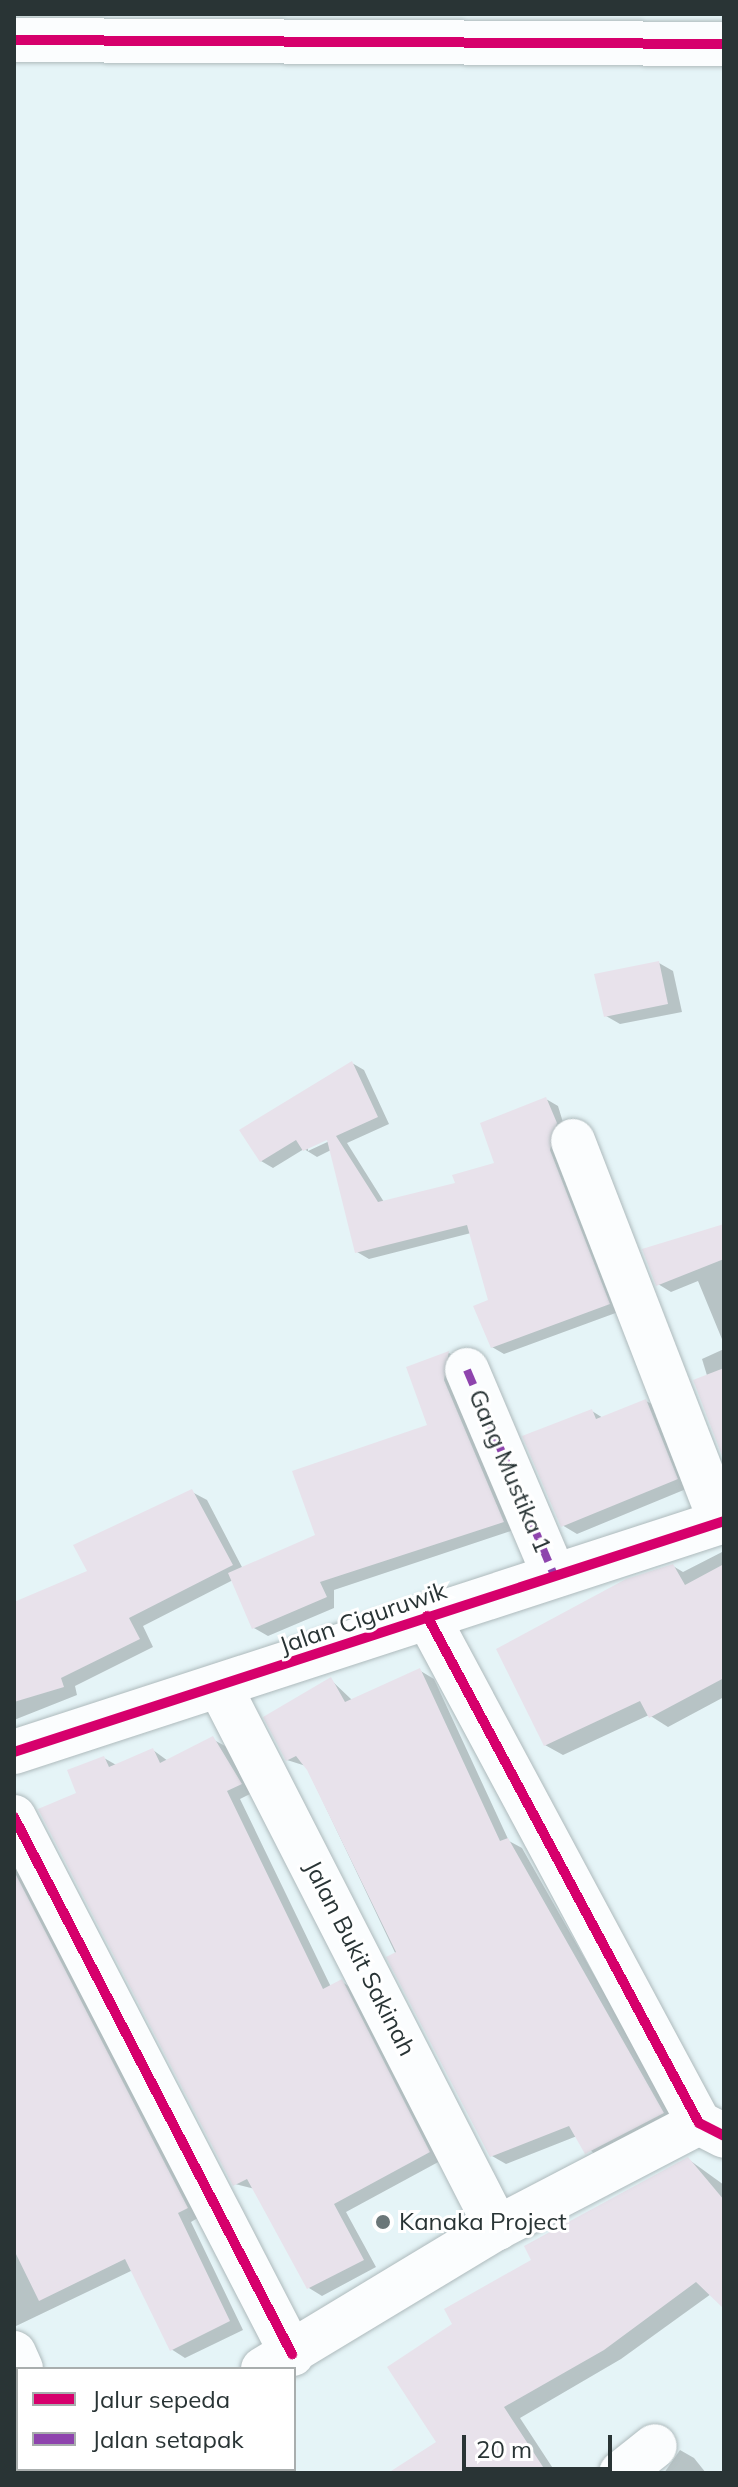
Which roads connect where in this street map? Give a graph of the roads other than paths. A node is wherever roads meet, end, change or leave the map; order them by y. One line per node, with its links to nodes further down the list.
1 (519, 29): 2 (street); 3 (street)
2 (14, 40)
3 (724, 44)
4 (573, 1141): 6 (street)
5 (467, 1370): 7 (street, Gang Mustika 1)
6 (722, 1522): 7 (street, Jalan Ciguruwik)
7 (553, 1573): 8 (street, Jalan Ciguruwik)
8 (427, 1616): 9 (street, Jalan Ciguruwik); 12 (street)
9 (221, 1689): 10 (street, Jalan Ciguruwik); 13 (street, Jalan Bukit Sakinah)
10 (14, 1752)
11 (14, 1817): 14 (street)
12 (712, 2130): 13 (street)
13 (497, 2228): 14 (street)
14 (278, 2361)
15 (655, 2446): 16 (street)
16 (621, 2473)

